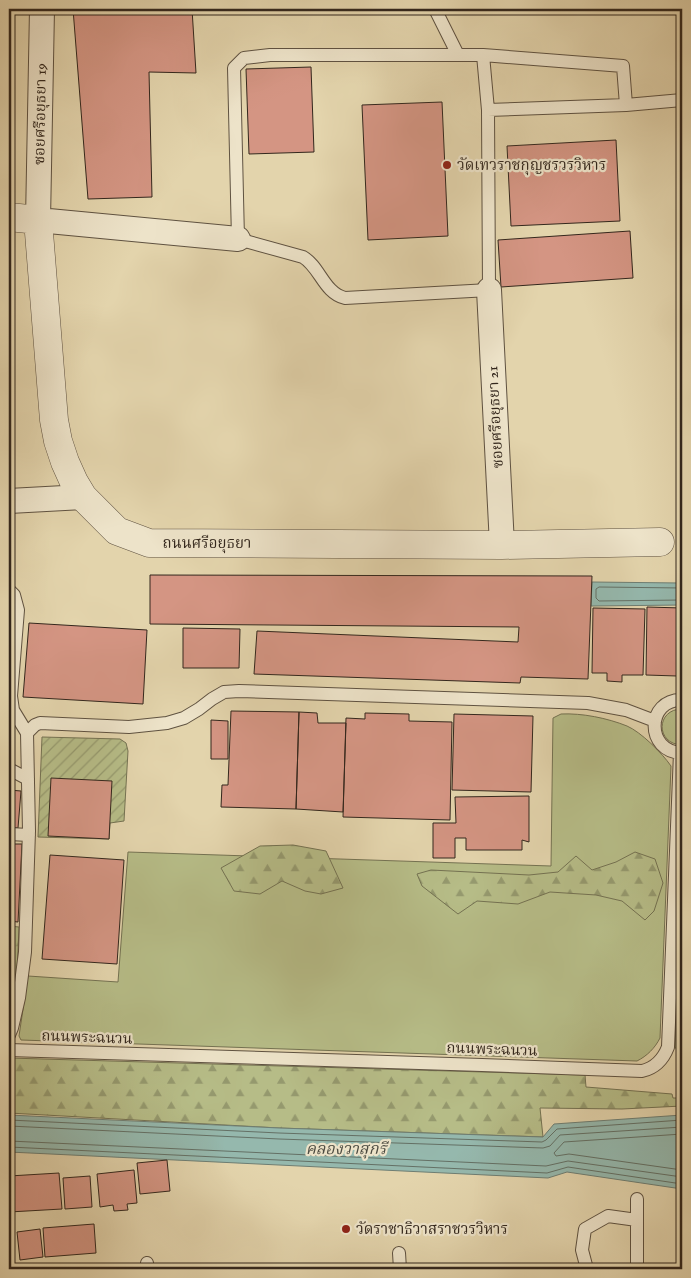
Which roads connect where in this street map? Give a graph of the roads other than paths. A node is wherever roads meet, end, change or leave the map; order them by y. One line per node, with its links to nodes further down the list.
1 (42, 9): 9 (street, ซอยศรีอยุธยา 19)
2 (435, 9): 3 (lane)
3 (458, 55): 4 (lane); 10 (lane)
4 (483, 55): 6 (lane); 7 (lane)
5 (682, 100): 6 (lane)
6 (626, 105): 7 (lane)
7 (488, 110): 11 (lane)
8 (9, 218): 9 (street)
9 (38, 220): 10 (street); 12 (street, ถนนศรีอยุธยา)
10 (238, 239): 11 (lane)
11 (489, 290): 15 (street, ซอยศรีอยุธยา 21)
12 (83, 497): 13 (street); 15 (street, ถนนศรีอยุธยา)
13 (9, 501)
14 (660, 542): 15 (street, ถนนศรีอยุธยา)
15 (502, 545)
16 (9, 590): 17 (lane)
17 (10, 698): 20 (lane)
18 (682, 700): 19 (lane)
19 (655, 721): 20 (lane); 21 (lane)
20 (27, 733): 23 (lane)
21 (681, 753): 27 (lane, ถนนพระฉนวน)
22 (9, 769): 23 (lane)
23 (28, 779): 25 (lane)
24 (9, 834): 25 (lane)
25 (29, 835): 26 (lane)
26 (9, 1035)
27 (9, 1050)
28 (637, 1199): 29 (lane)
29 (637, 1220): 33 (lane); 34 (lane)
30 (399, 1253): 32 (lane)
31 (393, 1269): 32 (lane)
32 (400, 1269)
33 (587, 1269)
34 (637, 1269)

